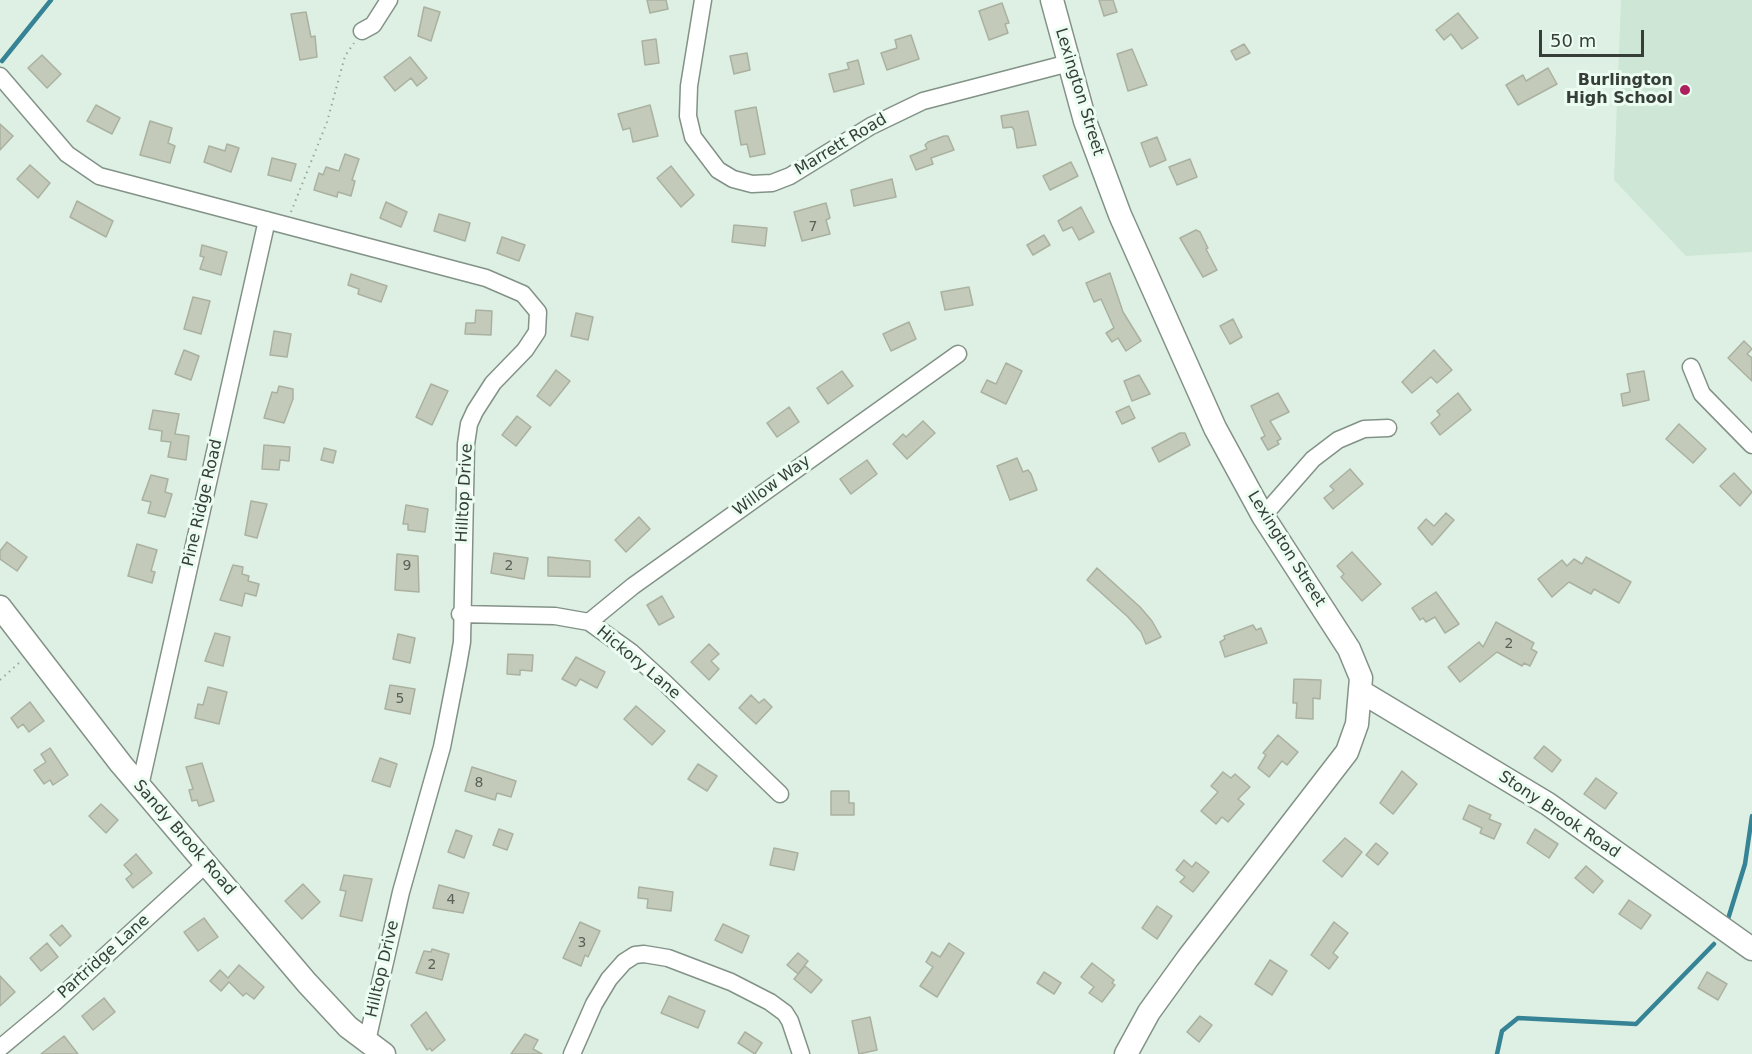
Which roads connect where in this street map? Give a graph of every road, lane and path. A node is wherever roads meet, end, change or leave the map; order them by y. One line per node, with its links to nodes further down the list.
1 (389, 0): 4 (street)
2 (703, 0): 5 (street, Marrett Road)
3 (1052, 0): 5 (street, Lexington Street)
4 (362, 31): 8 (path)
5 (1069, 63): 13 (street, Lexington Street)
6 (0, 76): 7 (street, Hilltop Drive)
7 (267, 220): 8 (street, Hilltop Drive); 20 (street, Pine Ridge Road)
8 (286, 225): 15 (street, Hilltop Drive)
9 (958, 354): 16 (street, Willow Way)
10 (1691, 367): 12 (street)
11 (1388, 428): 13 (street)
12 (1752, 445)
13 (1263, 516): 19 (street, Lexington Street)
14 (0, 607): 17 (street, Sandy Brook Road)
15 (460, 614): 16 (street, Hickory Lane); 24 (street, Hilltop Drive)
16 (589, 622): 21 (street, Hickory Lane)
17 (34, 650): 18 (path); 20 (street, Sandy Brook Road)
18 (0, 680)
19 (1360, 691): 23 (street, Stony Brook Road); 28 (street, Lexington Street)
20 (140, 786): 22 (street, Sandy Brook Road)
21 (780, 794)
22 (206, 864): 24 (street, Sandy Brook Road); 25 (street, Partridge Lane)
23 (1752, 949)
24 (375, 1047)
25 (0, 1048)
26 (572, 1054): 27 (street)
27 (801, 1054)
28 (1126, 1054)

